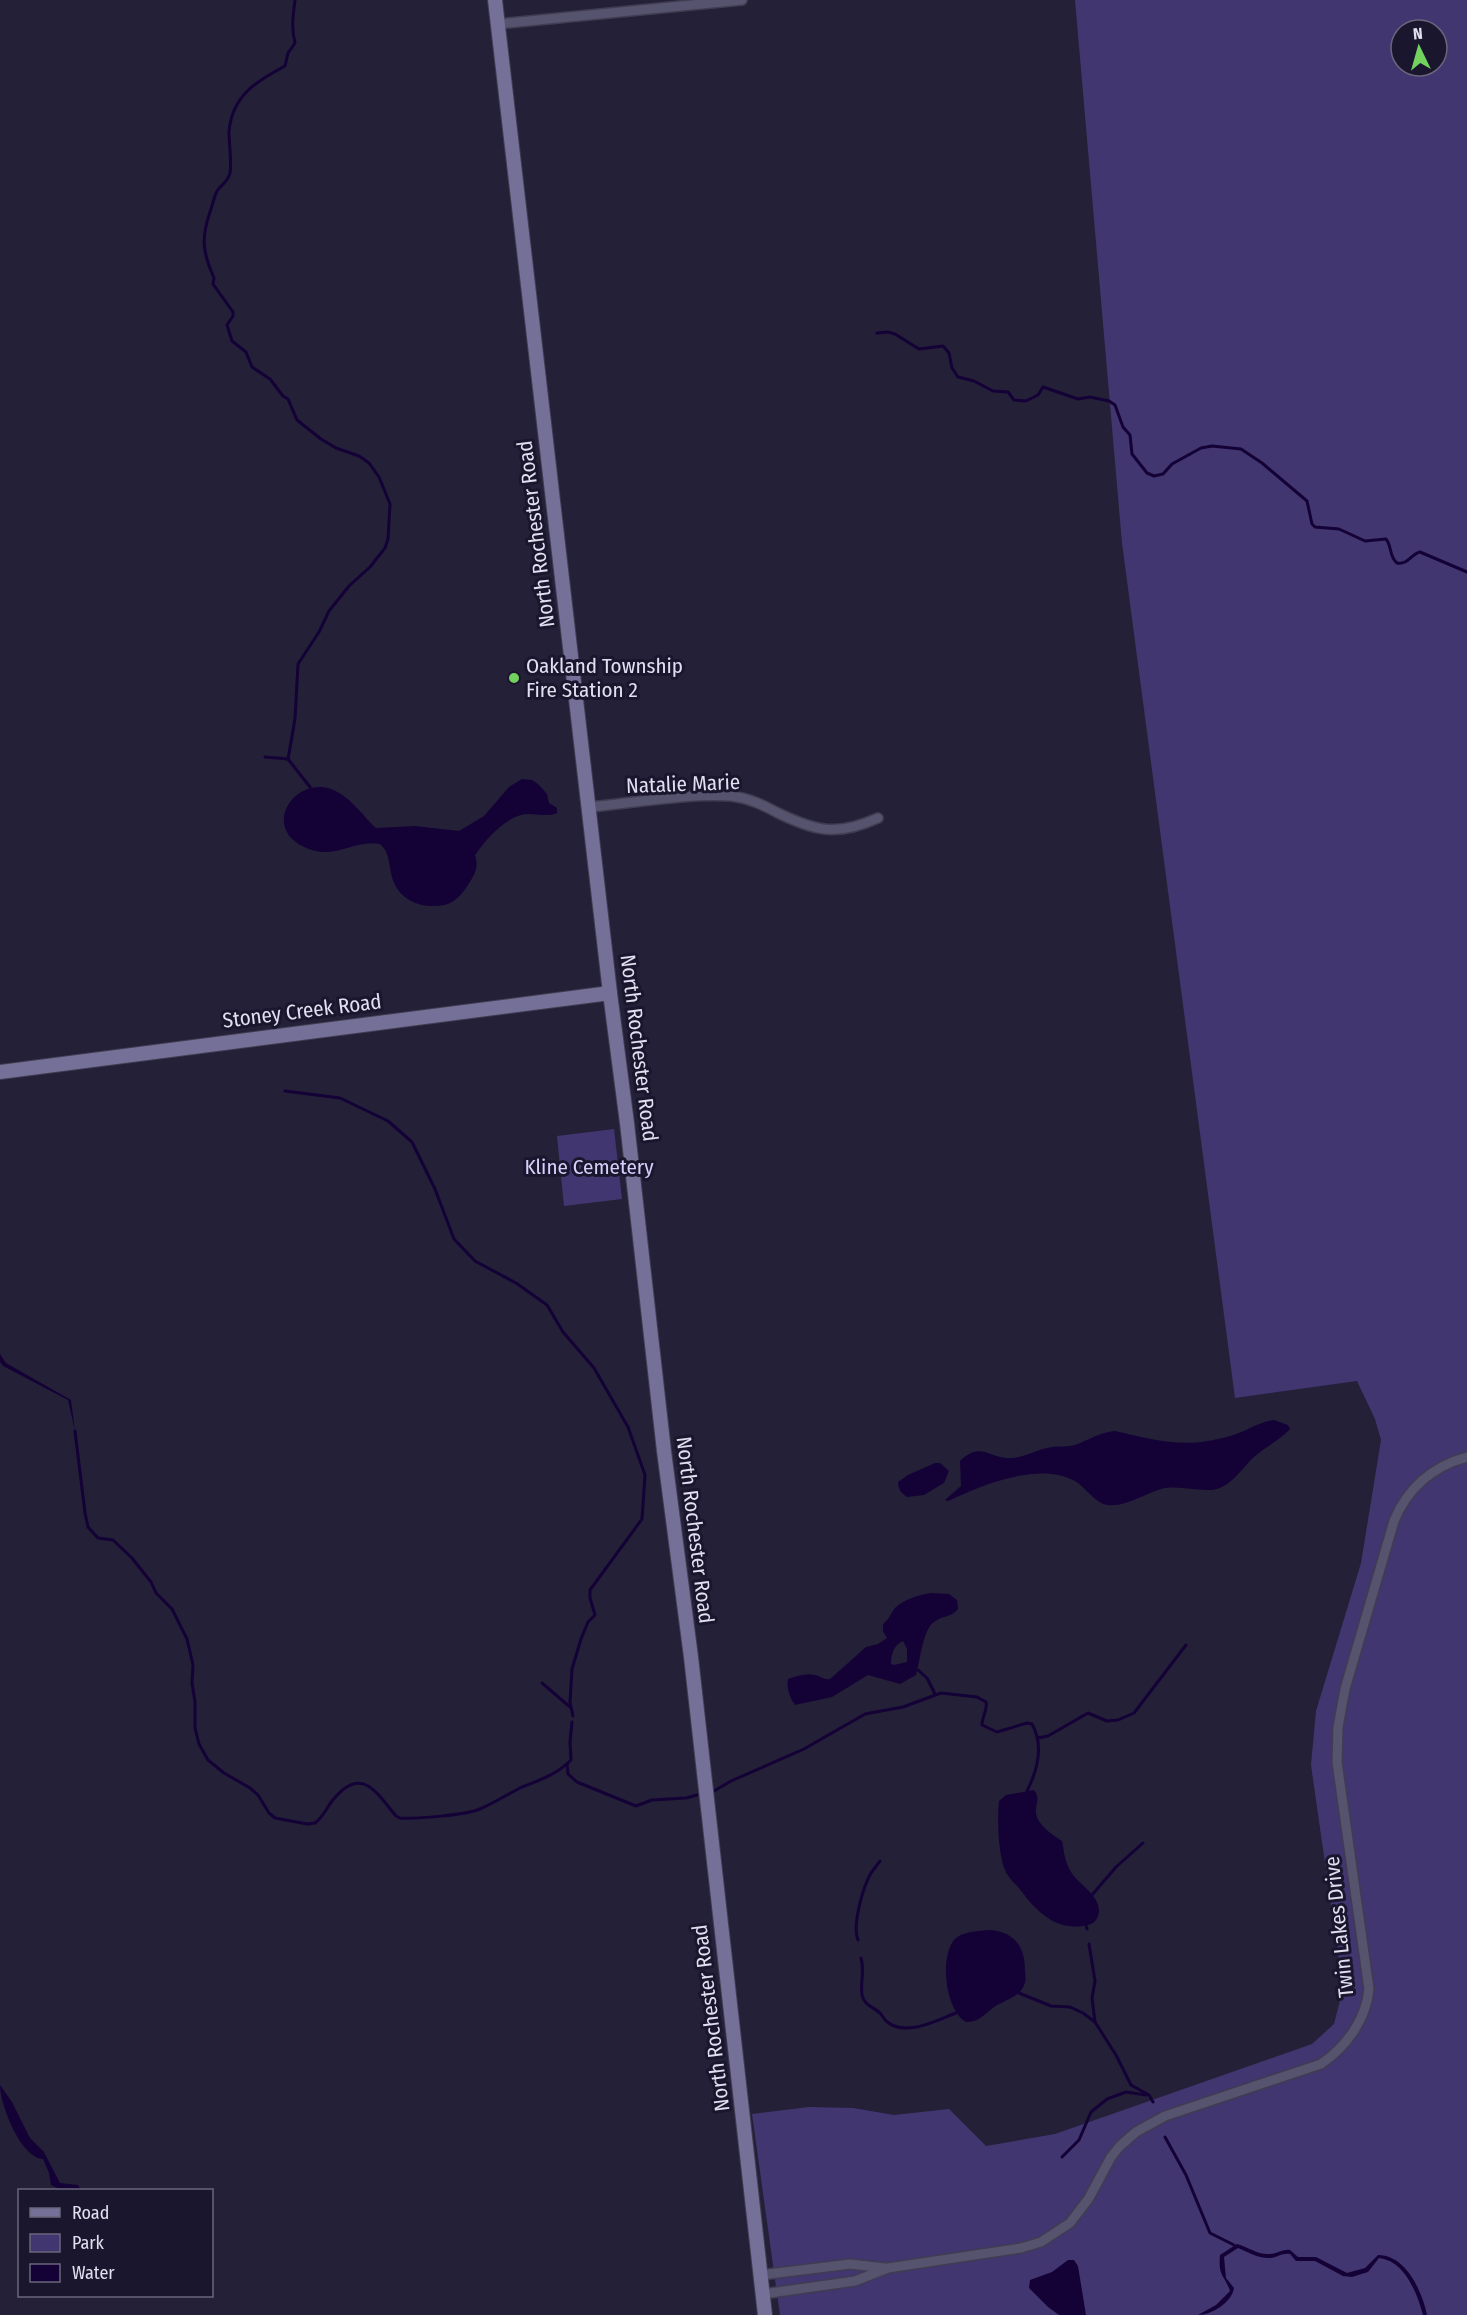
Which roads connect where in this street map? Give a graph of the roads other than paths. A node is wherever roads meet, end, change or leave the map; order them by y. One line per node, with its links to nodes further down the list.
1 (495, 0): 3 (main road, North Rochester Road)
2 (742, 0): 3 (street)
3 (498, 24): 4 (main road, North Rochester Road)
4 (589, 807): 5 (street, Natalie Marie); 6 (main road, North Rochester Road)
5 (878, 818)
6 (610, 993): 7 (main road, Stoney Creek Road); 10 (main road, North Rochester Road)
7 (0, 1072)
8 (1467, 1457): 9 (street, Twin Lakes Drive)
9 (888, 2268): 10 (street, Twin Lakes Drive); 11 (street, Twin Lakes Drive)
10 (761, 2276): 11 (main road, North Rochester Road)
11 (763, 2294): 12 (main road, North Rochester Road)
12 (765, 2315)

